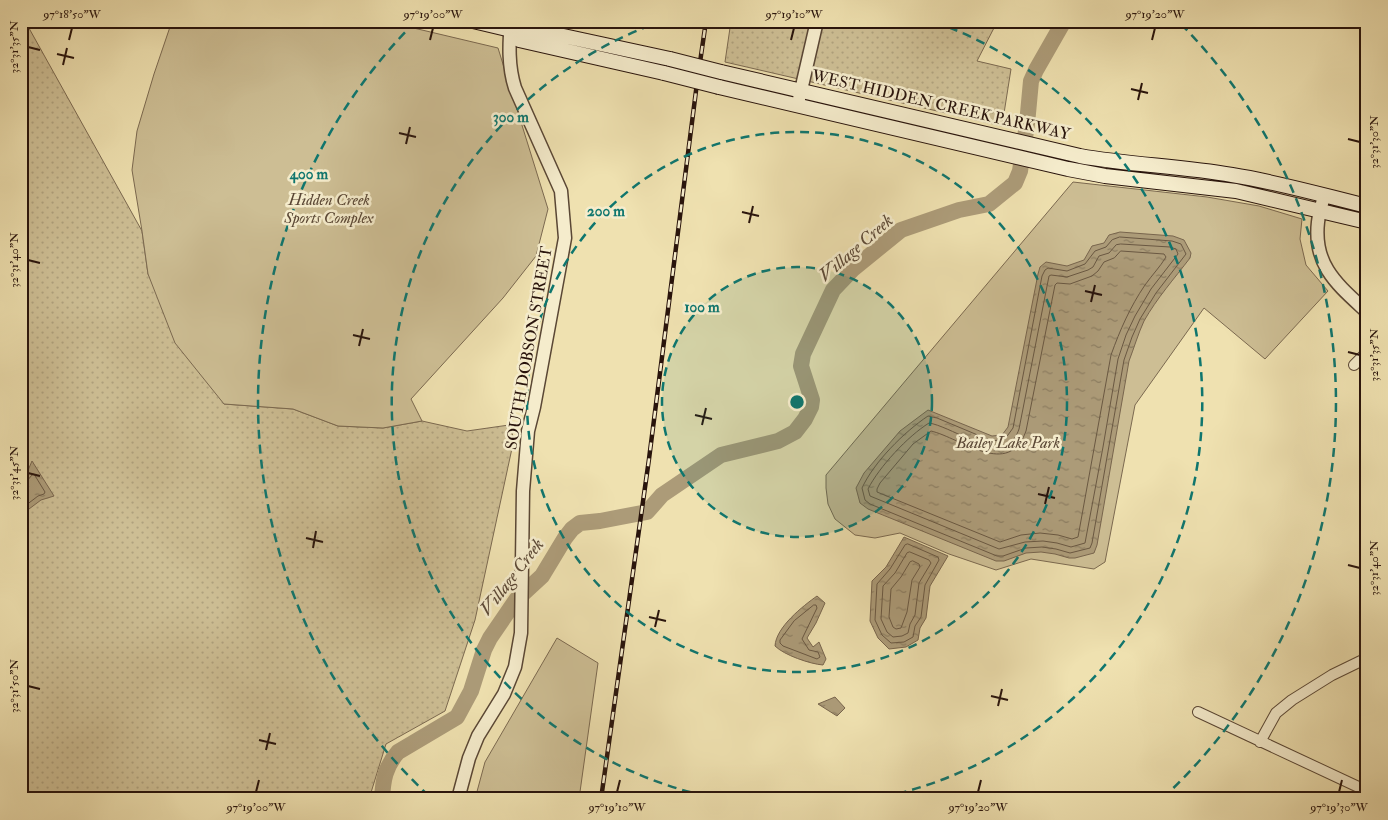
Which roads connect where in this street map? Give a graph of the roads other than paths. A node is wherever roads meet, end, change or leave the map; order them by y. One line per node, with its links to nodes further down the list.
1 (473, 21): 3 (main road)
2 (816, 21): 4 (street)
3 (511, 26): 4 (main road, WEST HIDDEN CREEK PARKWAY, bridge); 5 (main road, WEST HIDDEN CREEK PARKWAY, bridge); 17 (street, SOUTH DOBSON STREET)
4 (801, 90): 5 (street); 6 (main road, WEST HIDDEN CREEK PARKWAY)
5 (797, 105): 8 (main road, WEST HIDDEN CREEK PARKWAY)
6 (1324, 196): 7 (main road, WEST HIDDEN CREEK PARKWAY); 8 (street)
7 (1367, 206)
8 (1320, 211): 9 (main road, WEST HIDDEN CREEK PARKWAY); 10 (street)
9 (1367, 222)
10 (1367, 312)
11 (1367, 352): 12 (street)
12 (1354, 365)
13 (1367, 658): 15 (street)
14 (1198, 712): 15 (street)
15 (1260, 742): 16 (street)
16 (1367, 791)
17 (458, 799)

